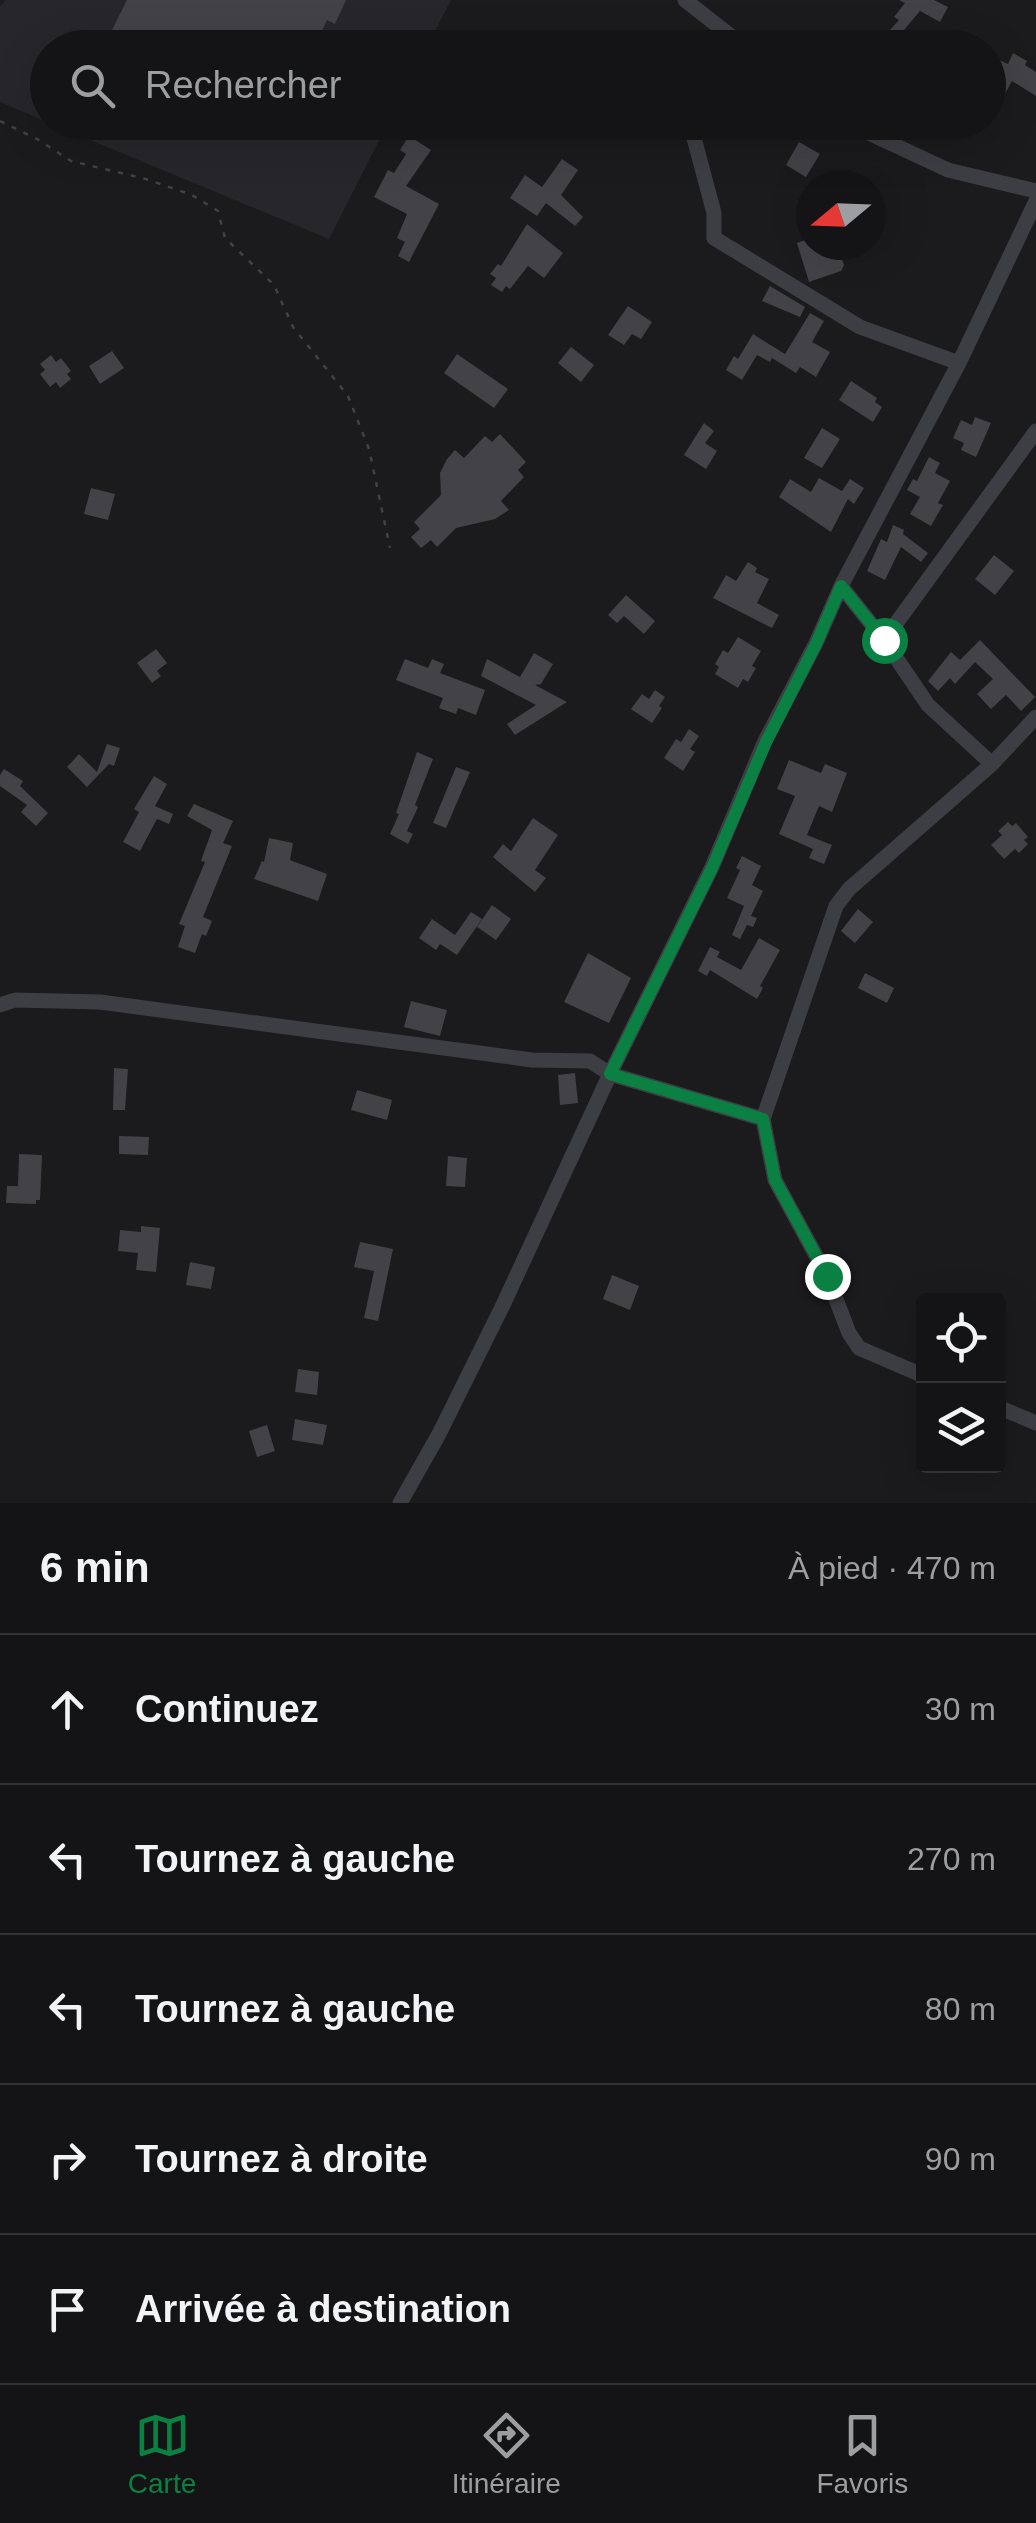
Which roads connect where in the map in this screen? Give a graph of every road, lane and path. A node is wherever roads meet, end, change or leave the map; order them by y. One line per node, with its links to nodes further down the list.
1 (684, 0): 2 (street)
2 (720, 30)
3 (0, 120): 4 (path)
4 (30, 135)
5 (39, 140): 12 (path)
6 (695, 140): 10 (street)
7 (884, 140): 8 (street)
8 (1036, 191)
9 (1036, 201): 10 (street)
10 (959, 363): 13 (street)
11 (1036, 431): 14 (street)
12 (390, 548)
13 (841, 586): 14 (street); 18 (street)
14 (884, 640): 16 (street)
15 (1036, 717): 16 (street)
16 (992, 764): 19 (street)
17 (0, 1005): 18 (street)
18 (610, 1074): 19 (street); 23 (street)
19 (763, 1119): 20 (street)
20 (916, 1372)
21 (1006, 1410): 22 (street)
22 (1036, 1423)
23 (400, 1503)

